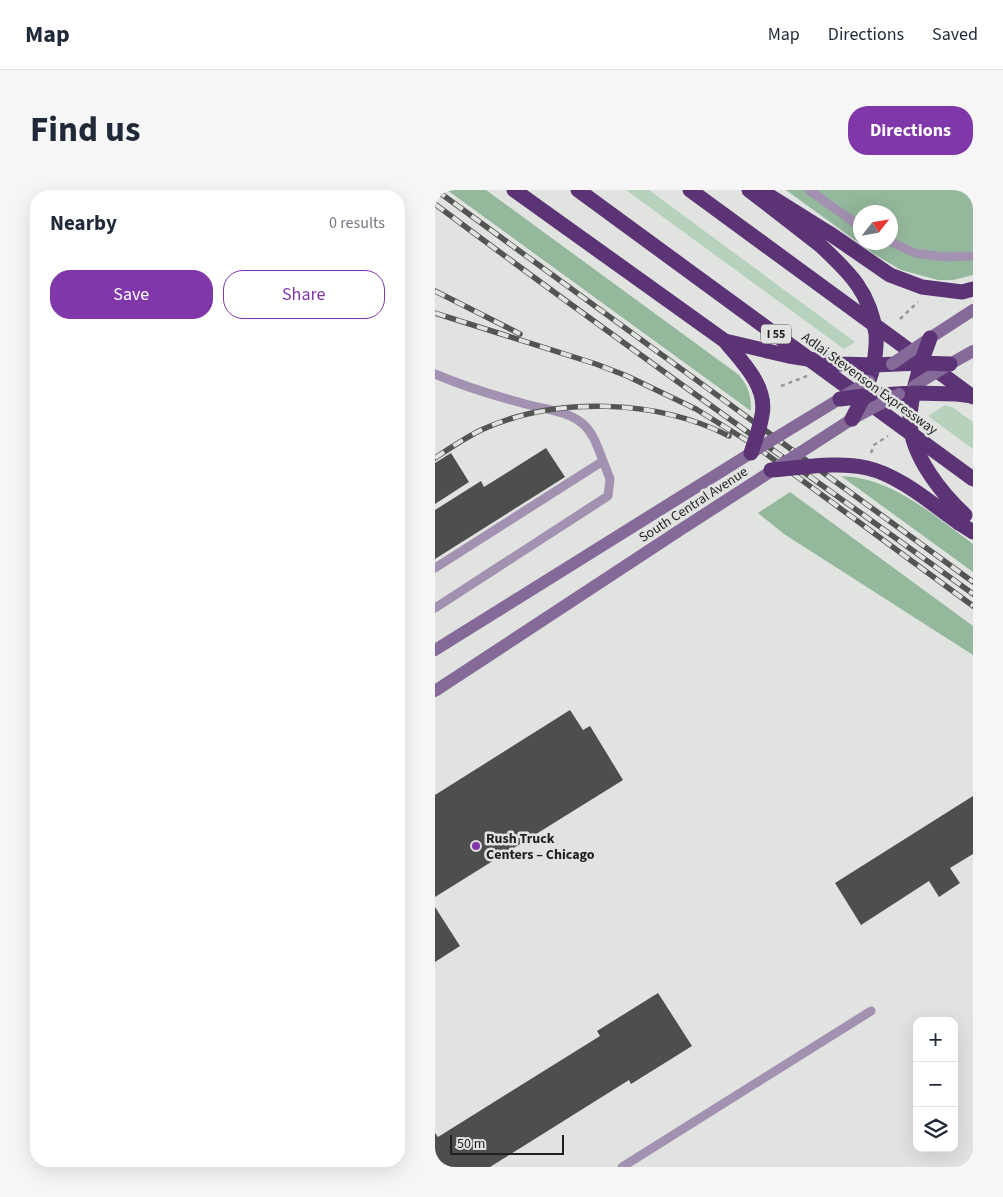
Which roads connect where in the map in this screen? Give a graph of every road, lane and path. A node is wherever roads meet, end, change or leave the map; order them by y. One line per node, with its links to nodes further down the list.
1 (514, 190): 16 (highway)
2 (578, 190): 36 (highway, Adlai Stevenson Expressway / I 55)
3 (689, 190): 28 (highway)
4 (749, 190): 8 (highway)
5 (760, 190): 8 (highway)
6 (809, 190): 7 (lane)
7 (853, 220)
8 (824, 239): 11 (highway); 21 (highway, bridge)
9 (898, 245): 10 (lane)
10 (973, 256)
11 (973, 289)
12 (918, 302): 14 (path)
13 (973, 310): 15 (main road, South Central Avenue)
14 (900, 319)
15 (930, 338): 18 (highway, bridge); 19 (main road, South Central Avenue, bridge)
16 (725, 341): 21 (highway, bridge); 32 (highway, bridge)
17 (973, 351): 20 (main road, South Central Avenue)
18 (921, 363): 19 (highway); 20 (highway, bridge); 26 (highway)
19 (892, 364): 21 (highway); 24 (main road, South Central Avenue)
20 (950, 364): 26 (main road, South Central Avenue, bridge)
21 (874, 365): 24 (highway)
22 (815, 373): 25 (path)
23 (435, 374): 34 (lane)
24 (869, 381): 27 (highway, bridge); 29 (main road, South Central Avenue, bridge)
25 (781, 386)
26 (909, 391): 27 (highway); 28 (highway, bridge); 30 (main road, South Central Avenue, bridge); 37 (highway, bridge)
27 (865, 396): 29 (highway, bridge); 30 (highway, bridge)
28 (973, 397)
29 (841, 399): 32 (main road, South Central Avenue, bridge)
30 (852, 419): 35 (main road, South Central Avenue, bridge)
31 (887, 436): 33 (path)
32 (751, 453): 41 (main road, South Central Avenue)
33 (870, 454)
34 (603, 461): 39 (lane); 40 (lane)
35 (771, 470): 37 (highway, bridge); 42 (main road, South Central Avenue, bridge)
36 (973, 479)
37 (965, 520): 38 (highway)
38 (973, 532)
39 (435, 568)
40 (435, 608)
41 (435, 650)
42 (435, 691)
43 (871, 1011): 44 (lane)
44 (622, 1167)

